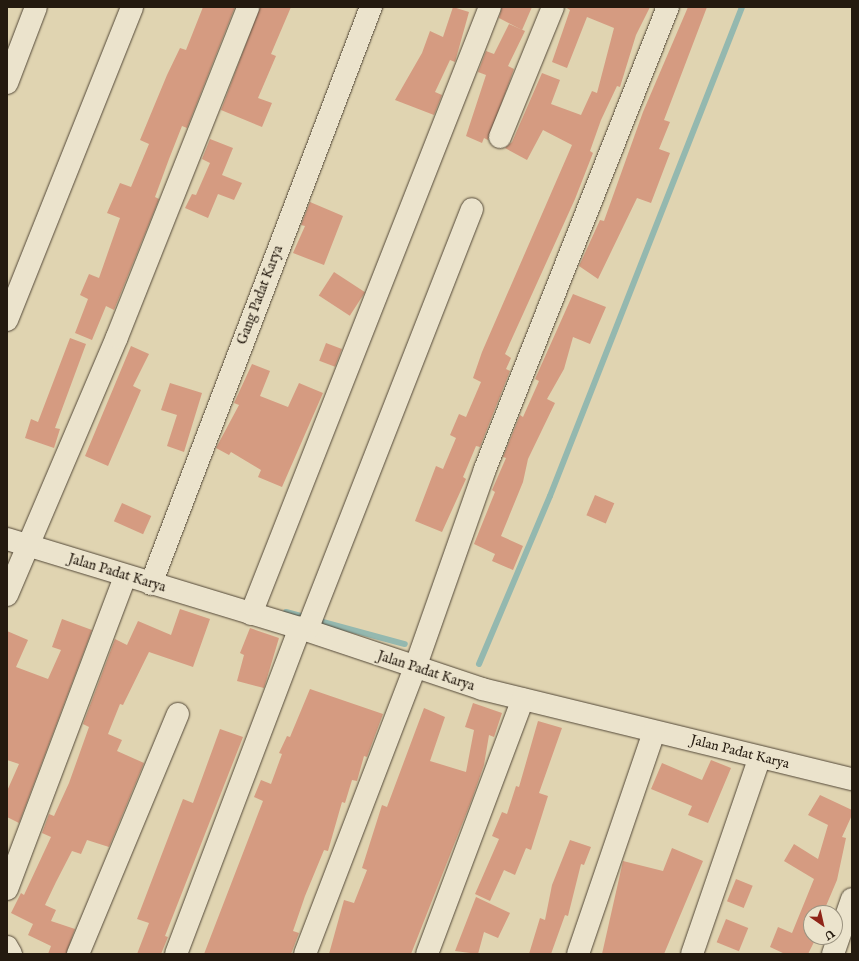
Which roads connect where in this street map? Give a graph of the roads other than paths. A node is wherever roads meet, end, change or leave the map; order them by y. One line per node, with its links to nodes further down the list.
1 (36, 7): 8 (street)
2 (132, 7): 11 (street)
3 (248, 7): 13 (street)
4 (371, 7): 15 (street, Gang Padat Karya)
5 (490, 7): 17 (street)
6 (553, 7): 9 (street)
7 (668, 7): 19 (street)
8 (7, 83)
9 (500, 137)
10 (472, 209): 18 (street)
11 (7, 320)
12 (7, 539): 13 (street, Jalan Padat Karya)
13 (30, 546): 14 (street, Jalan Padat Karya); 16 (street)
14 (125, 577): 15 (street, Jalan Padat Karya); 25 (street)
15 (151, 584): 17 (street, Jalan Padat Karya)
16 (7, 595)
17 (251, 614): 18 (street, Jalan Padat Karya)
18 (303, 629): 19 (street, Jalan Padat Karya); 30 (street)
19 (415, 668): 20 (street, Jalan Padat Karya); 31 (street)
20 (523, 699): 22 (street, Jalan Padat Karya); 32 (street)
21 (178, 714): 29 (street)
22 (654, 732): 23 (street, Jalan Padat Karya); 33 (street)
23 (760, 757): 24 (street, Jalan Padat Karya); 34 (street)
24 (851, 777)
25 (7, 889)
26 (852, 899): 35 (street)
27 (7, 947): 28 (street)
28 (11, 954)
29 (78, 954)
30 (176, 954)
31 (305, 954)
32 (427, 954)
33 (578, 954)
34 (692, 954)
35 (834, 954)

